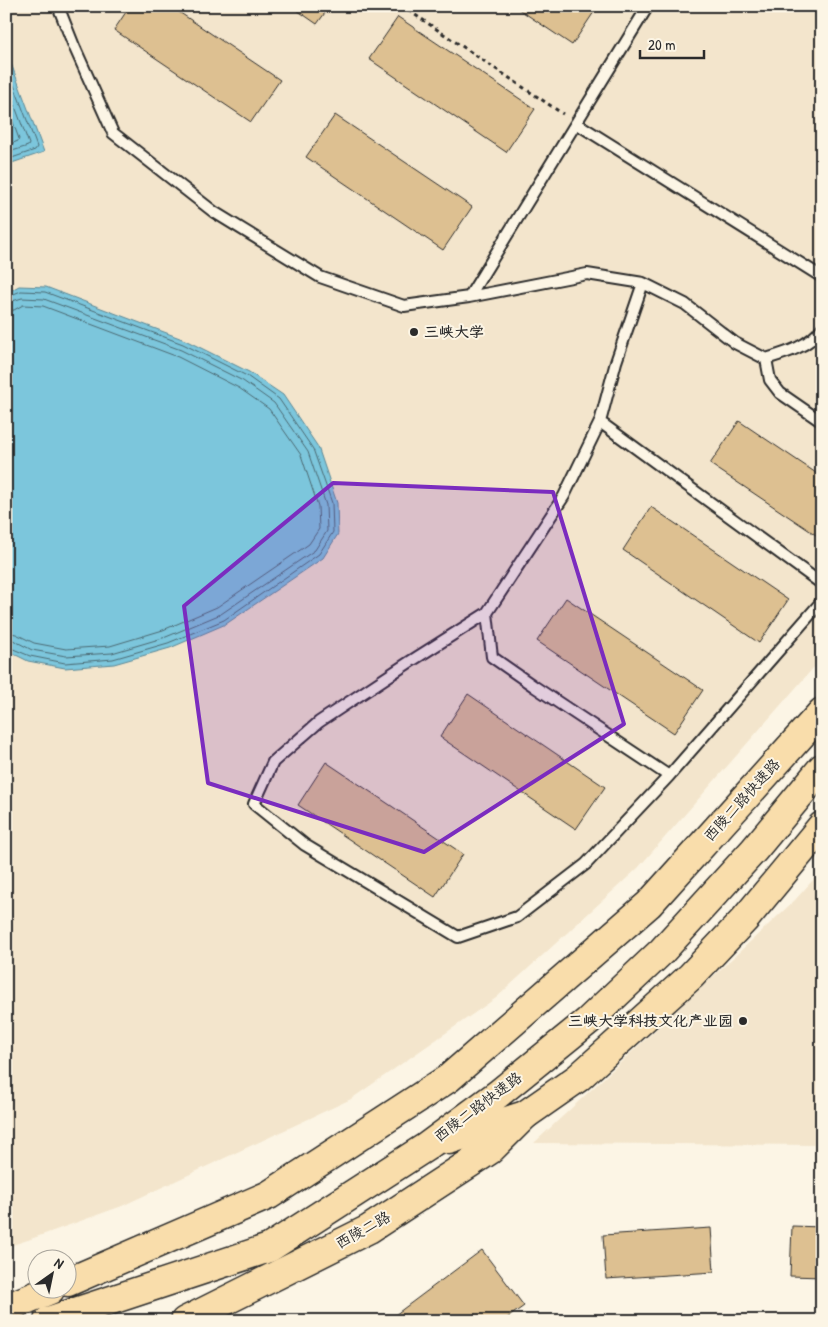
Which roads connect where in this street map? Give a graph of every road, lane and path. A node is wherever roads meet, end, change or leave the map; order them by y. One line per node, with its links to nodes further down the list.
1 (58, 6): 7 (lane)
2 (402, 6): 4 (path)
3 (648, 6): 4 (lane)
4 (576, 123): 5 (lane); 7 (lane)
5 (822, 277)
6 (643, 283): 7 (lane); 9 (lane); 10 (lane)
7 (469, 297)
8 (820, 335): 9 (lane)
9 (766, 360): 11 (lane)
10 (600, 422): 12 (lane); 14 (lane)
11 (822, 422)
12 (822, 584)
13 (822, 601): 17 (lane)
14 (487, 613): 17 (lane); 17 (lane)
15 (822, 712): 21 (main road, 西陵二路快速路)
16 (822, 768): 20 (main road, 西陵二路快速路)
17 (669, 776)
18 (822, 826): 19 (main road)
19 (525, 1115): 20 (main road); 25 (main road, 西陵二路)
20 (426, 1147): 24 (main road, 西陵二路快速路)
21 (78, 1278)
22 (28, 1299): 23 (main road)
23 (6, 1308)
24 (48, 1321)
25 (185, 1321)

